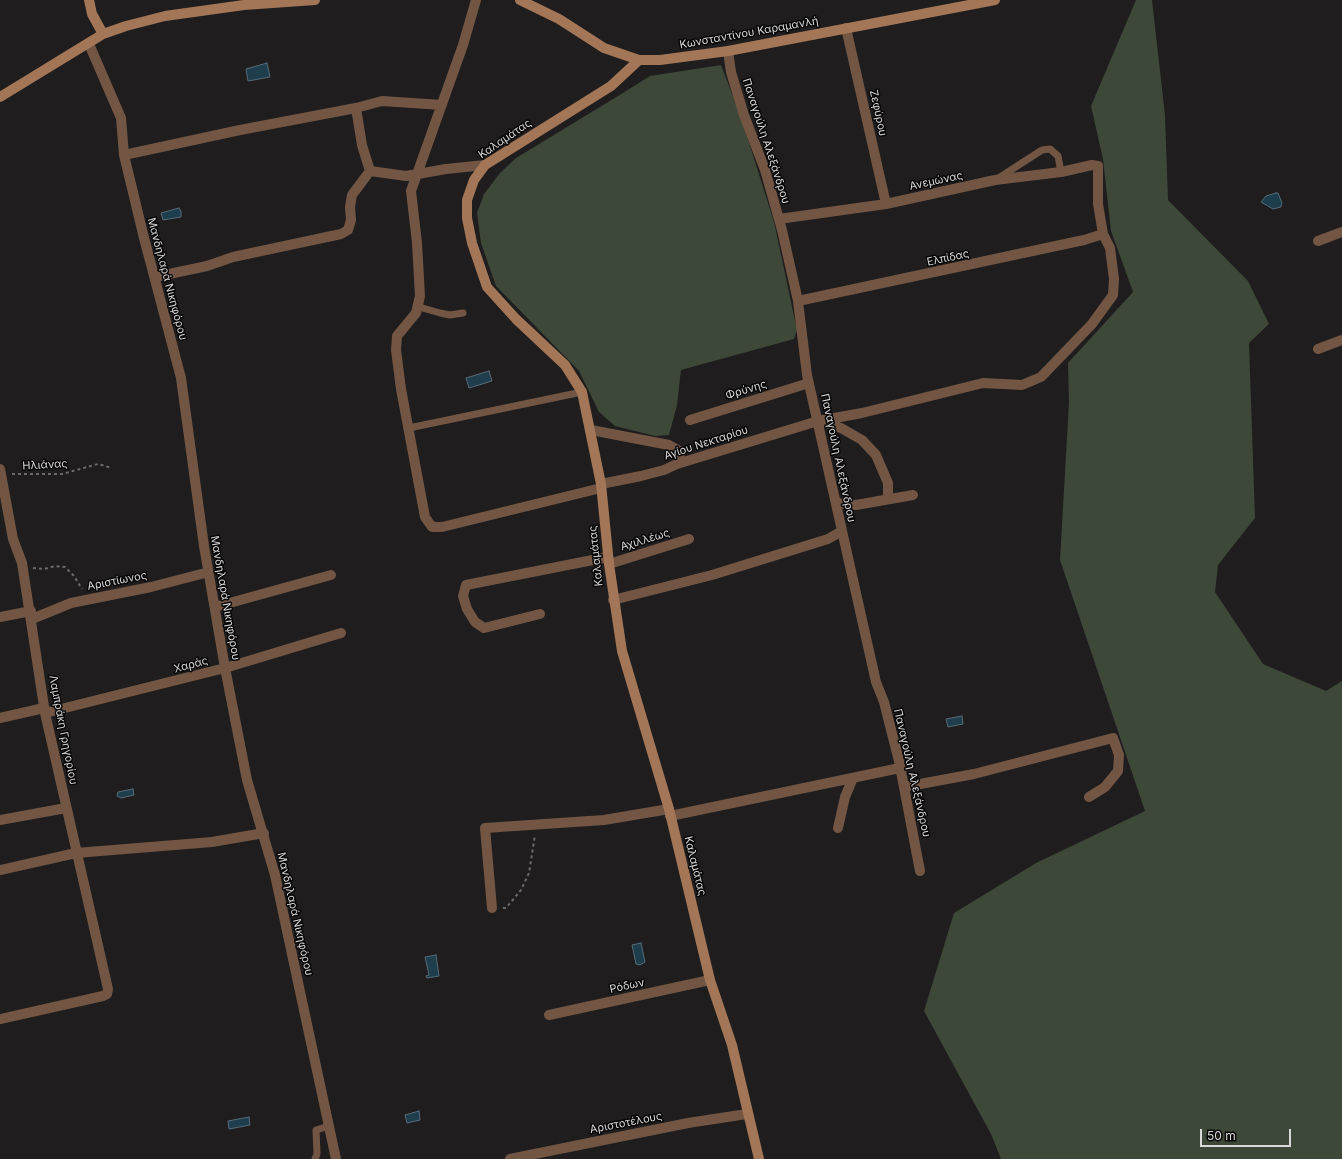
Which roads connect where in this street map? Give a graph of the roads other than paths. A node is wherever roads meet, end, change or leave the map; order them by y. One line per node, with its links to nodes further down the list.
1 (90, 0): 7 (street)
2 (315, 0): 7 (street)
3 (476, 0): 12 (street)
4 (520, 0): 10 (street, Κωνσταντίνου Καραμανλή)
5 (995, 0): 6 (street, Κωνσταντίνου Καραμανλή)
6 (846, 28): 9 (street, Κωνσταντίνου Καραμανλή); 21 (street, Ζεφύρου)
7 (103, 34): 8 (street)
8 (89, 44): 11 (street); 14 (street, Μανδηλαρά Νικηφόρου)
9 (728, 51): 10 (street, Κωνσταντίνου Καραμανλή); 22 (street, Παναγούλη Αλεξάνδρου)
10 (639, 60): 15 (street, Καλαμάτας)
11 (0, 98)
12 (442, 105): 13 (street); 19 (street)
13 (356, 108): 14 (street); 17 (street)
14 (124, 155): 26 (street, Μανδηλαρά Νικηφόρου)
15 (486, 165): 19 (street); 33 (street, Καλαμάτας)
16 (1098, 166): 18 (street, Ανεμώνας); 24 (street, Αγίου Νεκταρίου)
17 (370, 171): 19 (street); 26 (street)
18 (1061, 172): 20 (street, Ανεμώνας); 20 (lane)
19 (415, 175): 28 (street)
20 (995, 180): 21 (street, Ανεμώνας)
21 (886, 204): 22 (street, Ανεμώνας)
22 (779, 219): 27 (street, Παναγούλη Αλεξάνδρου)
23 (1342, 232): 25 (street)
24 (1103, 234): 27 (street, Ελπίδας); 35 (street, Αγίου Νεκταρίου)
25 (1318, 241)
26 (155, 277): 48 (street, Μανδηλαρά Νικηφόρου)
27 (798, 301): 32 (street, Παναγούλη Αλεξάνδρου)
28 (418, 306): 29 (lane); 36 (street)
29 (463, 313)
30 (1342, 340): 31 (street)
31 (1318, 349)
32 (809, 383): 34 (street, Φρύνης); 35 (street, Παναγούλη Αλεξάνδρου)
33 (582, 392): 36 (lane); 37 (street, Καλαμάτας)
34 (690, 420)
35 (818, 421): 38 (street, Αγίου Νεκταρίου); 43 (street); 44 (street, Παναγούλη Αλεξάνδρου)
36 (409, 428): 40 (street, Αγίου Νεκταρίου)
37 (591, 430): 38 (street); 40 (street, Καλαμάτας)
38 (677, 464): 40 (street, Αγίου Νεκταρίου)
39 (0, 471): 41 (street, Λαμπράκη Γρηγορίου)
40 (601, 486): 47 (street, Καλαμάτας)
41 (2, 493): 53 (street, Λαμπράκη Γρηγορίου)
42 (913, 495): 43 (street)
43 (888, 499): 44 (street)
44 (836, 503): 45 (street, Παναγούλη Αλεξάνδρου)
45 (842, 531): 50 (street); 59 (street, Παναγούλη Αλεξάνδρου)
46 (689, 539): 47 (street, Αχιλλέως)
47 (608, 561): 50 (street, Καλαμάτας); 52 (street, Αχιλλέως)
48 (208, 572): 51 (street, Μανδηλαρά Νικηφόρου); 53 (street, Αριστίωνος)
49 (331, 575): 51 (street)
50 (613, 600): 64 (street, Καλαμάτας)
51 (215, 607): 56 (street, Μανδηλαρά Νικηφόρου)
52 (540, 614)
53 (31, 615): 54 (street, Αριστίωνος); 57 (street, Λαμπράκη Γρηγορίου)
54 (0, 618)
55 (341, 632): 56 (street, Χαράς)
56 (225, 668): 57 (street, Χαράς); 67 (street, Μανδηλαρά Νικηφόρου)
57 (45, 711): 58 (street, Χαράς); 63 (street, Λαμπράκη Γρηγορίου)
58 (0, 718)
59 (900, 768): 60 (street); 61 (street, Παναγούλη Αλεξάνδρου)
60 (853, 778): 64 (street); 66 (street)
61 (904, 787): 62 (street); 70 (street, Παναγούλη Αλεξάνδρου)
62 (1089, 797)
63 (66, 808): 65 (street); 68 (street, Λαμπράκη Γρηγορίου)
64 (670, 812): 71 (street); 72 (street, Καλαμάτας)
65 (0, 820)
66 (838, 828)
67 (264, 833): 68 (street); 76 (street, Μανδηλαρά Νικηφόρου)
68 (76, 853): 69 (street); 74 (street, Λαμπράκη Γρηγορίου)
69 (0, 870)
70 (920, 871)
71 (492, 908)
72 (710, 980): 73 (street, Ρόδων); 75 (street, Καλαμάτας)
73 (549, 1015)
74 (0, 1019)
75 (747, 1114): 79 (street, Αριστοτέλους); 80 (street, Καλαμάτας)
76 (329, 1126): 77 (lane); 78 (street, Μανδηλαρά Νικηφόρου)
77 (316, 1159)
78 (336, 1159)
79 (510, 1159)
80 (759, 1159)

